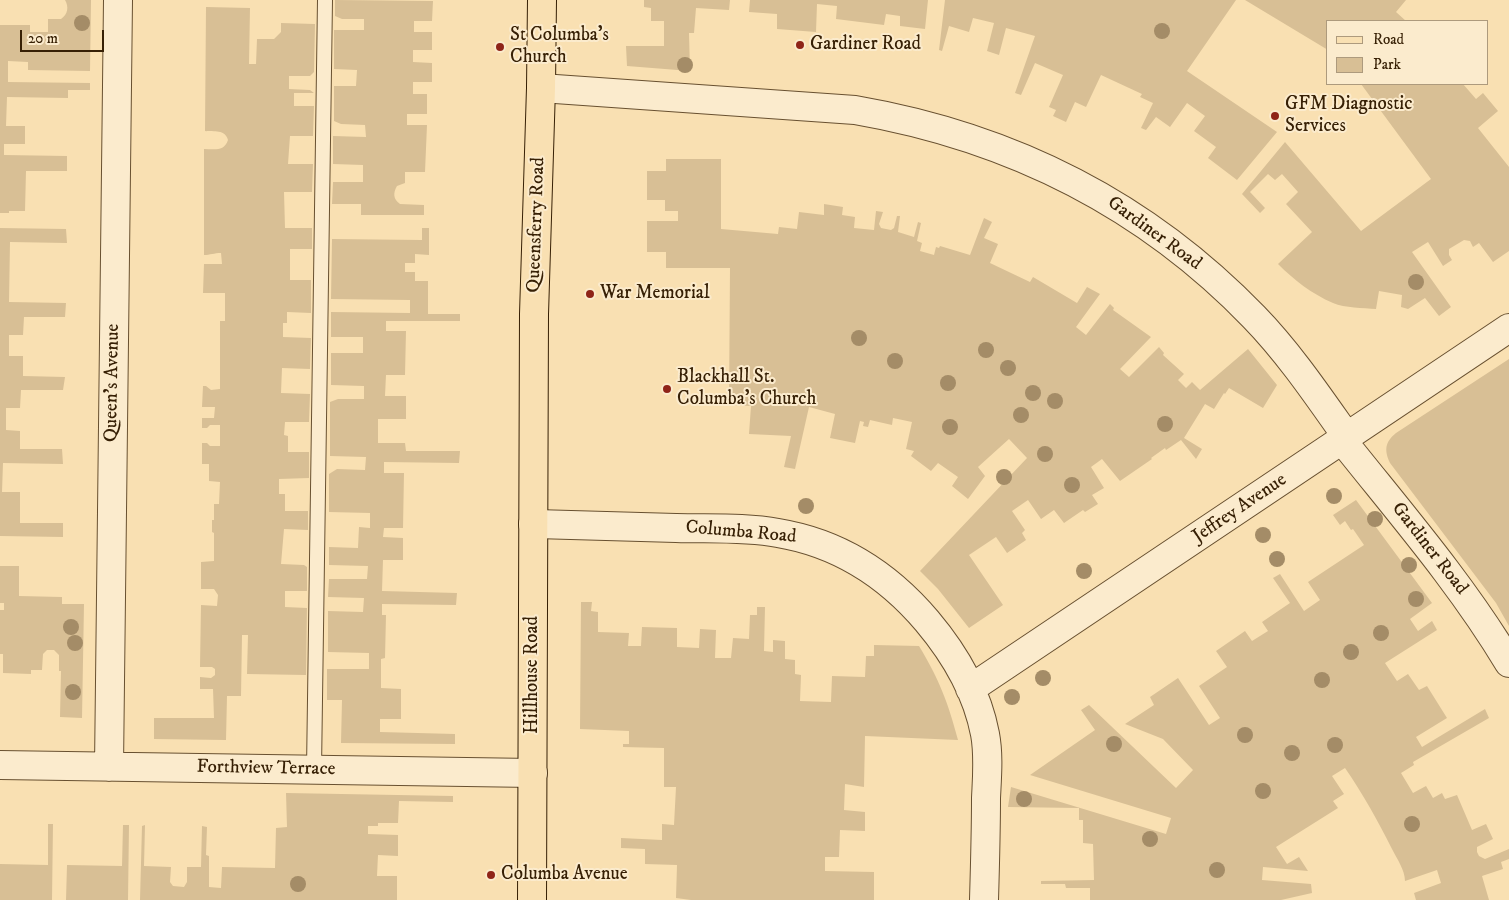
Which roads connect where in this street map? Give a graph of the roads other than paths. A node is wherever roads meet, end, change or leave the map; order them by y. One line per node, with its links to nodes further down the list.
1 (118, 0): 12 (street, Queen's Avenue)
2 (325, 0): 13 (lane)
3 (542, 0): 4 (main road, Queensferry Road)
4 (541, 88): 6 (street, Gardiner Road); 7 (main road, Queensferry Road)
5 (1509, 328): 6 (street, Jeffrey Avenue)
6 (1344, 439): 9 (street, Gardiner Road); 10 (street, Jeffrey Avenue)
7 (533, 450): 8 (main road, Hillhouse Road)
8 (533, 524): 10 (street, Columba Road); 14 (main road, Hillhouse Road)
9 (1509, 663)
10 (970, 688): 16 (street, Columba Road)
11 (0, 765): 12 (street, Forthview Terrace)
12 (109, 766): 13 (street, Forthview Terrace)
13 (314, 769): 14 (street, Forthview Terrace)
14 (533, 773): 15 (main road, Hillhouse Road)
15 (532, 900)
16 (984, 900)

